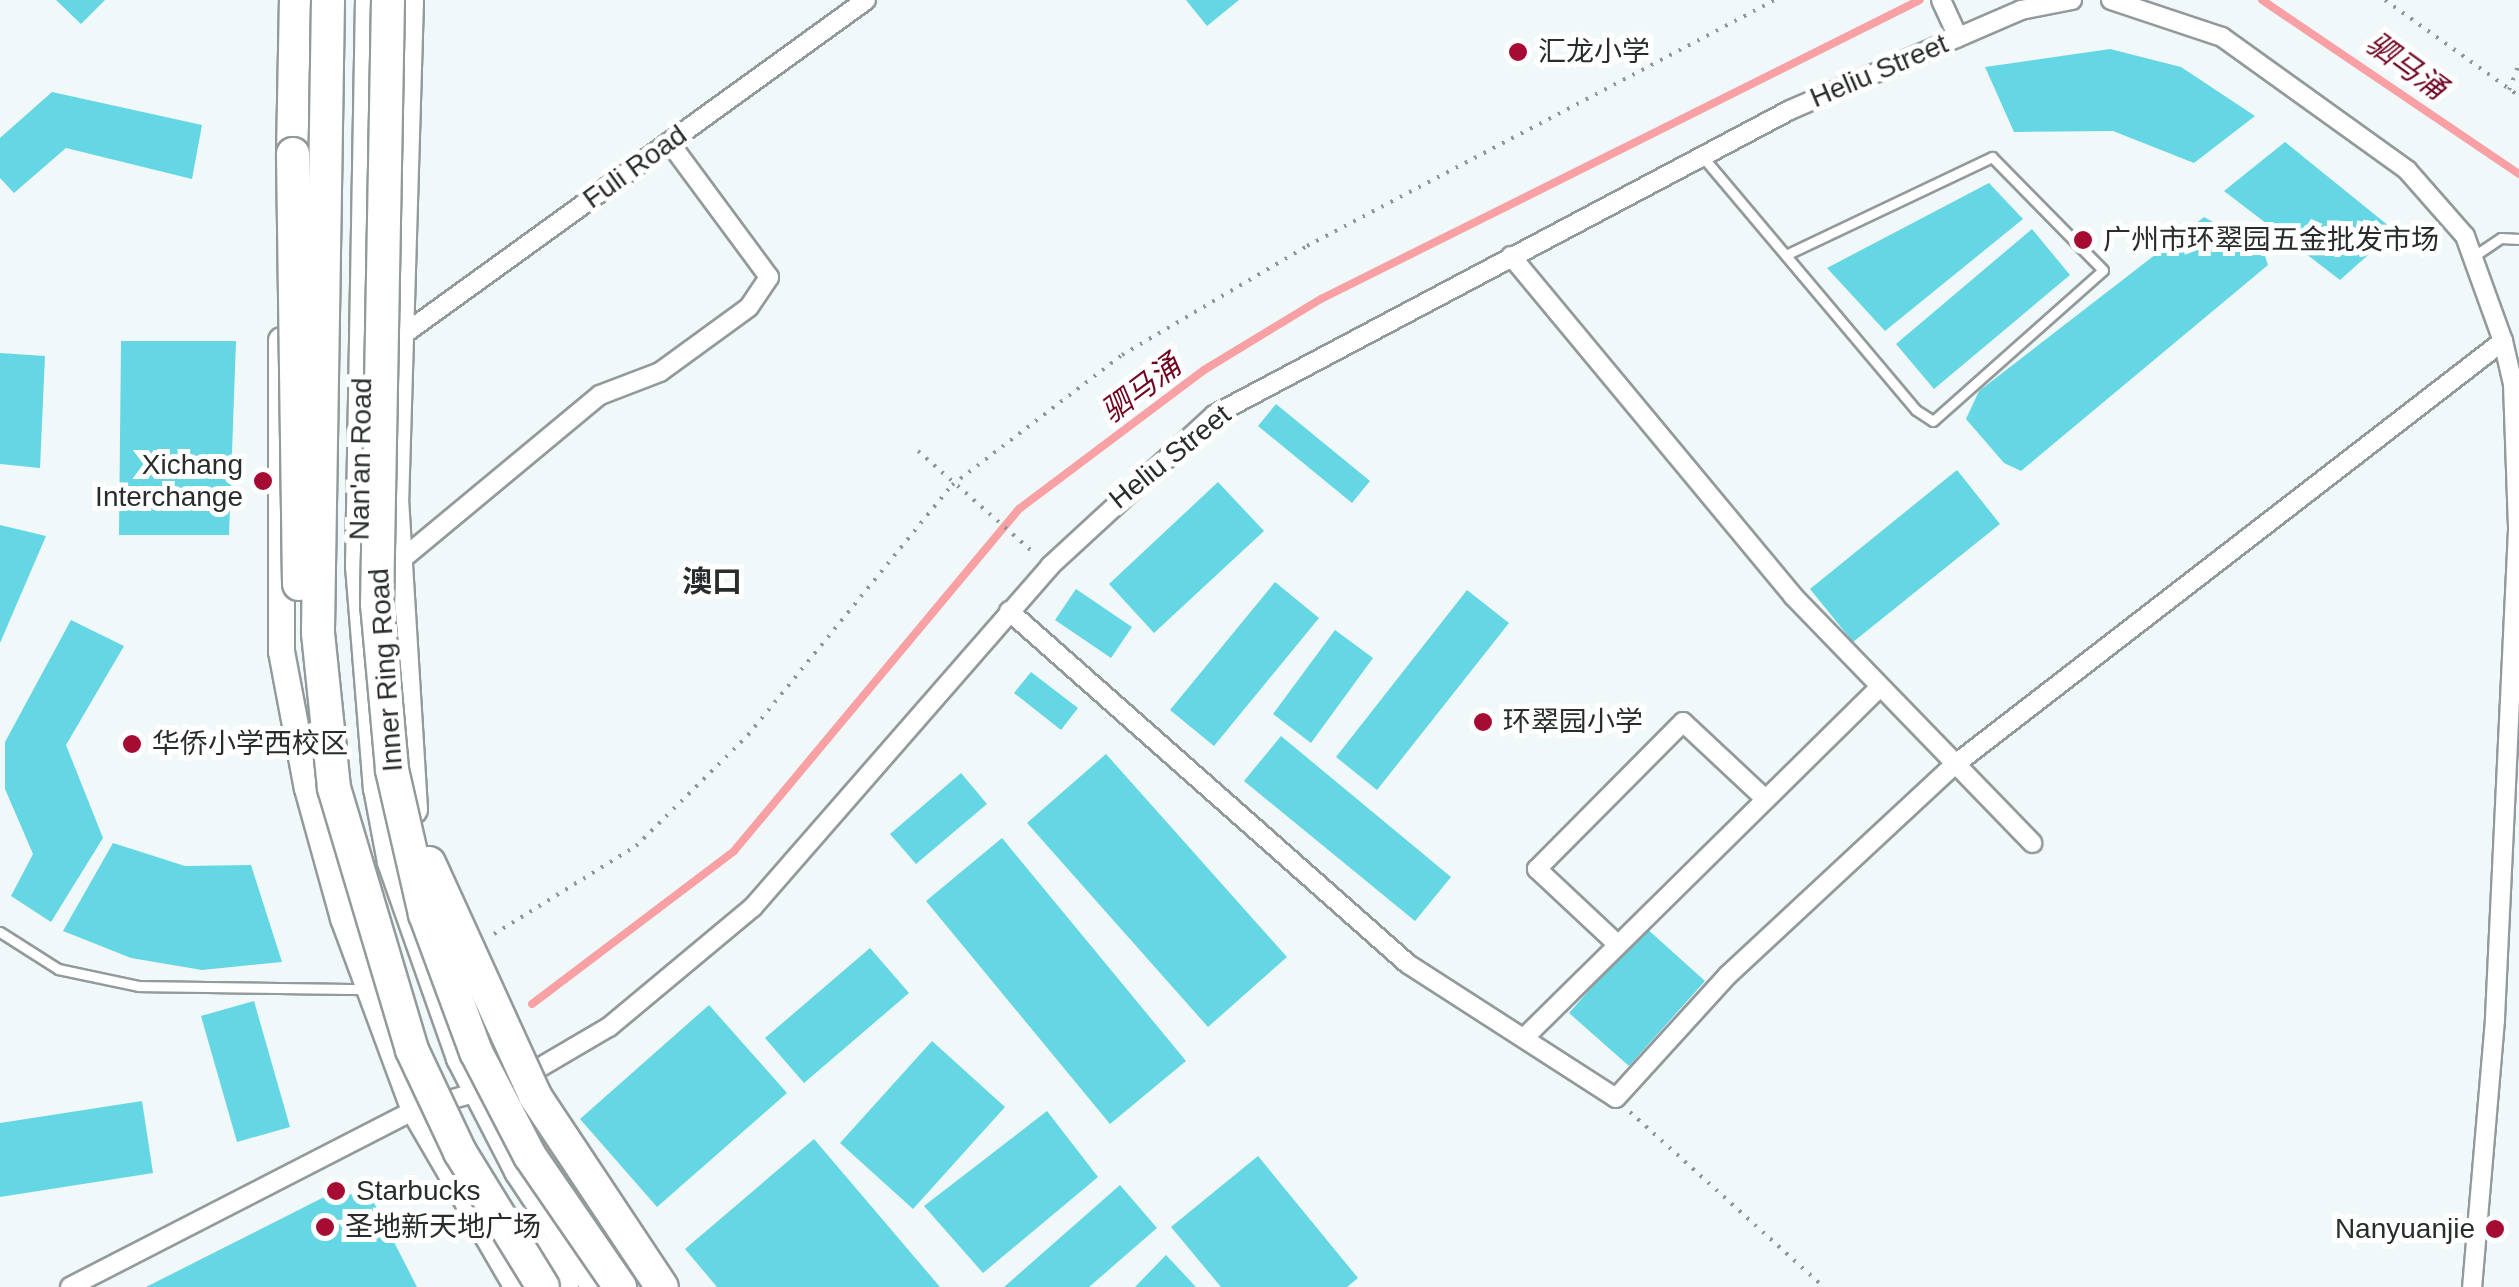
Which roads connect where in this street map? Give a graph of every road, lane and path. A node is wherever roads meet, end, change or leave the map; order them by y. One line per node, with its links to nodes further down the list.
1 (282, 0): 24 (main road)
2 (296, 0): 39 (highway, bridge)
3 (315, 0): 21 (street)
4 (328, 0): 39 (highway, bridge)
5 (339, 0): 22 (main road, Nan'an Road)
6 (370, 0): 35 (main road, Nan'an Road)
7 (388, 0): 41 (highway, Inner Ring Road, bridge)
8 (410, 0): 28 (main road)
9 (866, 0): 19 (street, Fuli Road)
10 (1775, 0): 33 (path)
11 (1941, 0): 15 (street)
12 (2072, 0): 15 (street, Heliu Street)
13 (2111, 0): 27 (street)
14 (2384, 0): 17 (path)
15 (1958, 37): 20 (street, Heliu Street)
16 (2519, 64): 17 (path)
17 (2510, 90): 18 (path)
18 (2519, 96)
19 (668, 142): 28 (street, Fuli Road); 34 (street)
20 (1702, 156): 25 (lane); 26 (street, Heliu Street)
21 (311, 178): 22 (street); 24 (street)
22 (333, 238): 32 (main road, Nan'an Road)
23 (2519, 239): 27 (lane)
24 (280, 244): 30 (main road)
25 (1786, 255): 25 (lane)
26 (1511, 256): 36 (street, Heliu Street); 38 (street)
27 (2474, 256): 29 (street)
28 (404, 334): 34 (main road)
29 (2503, 341): 40 (street); 42 (street)
30 (279, 393): 32 (main road); 43 (main road)
31 (918, 451): 33 (path)
32 (329, 473): 39 (main road, Nan'an Road)
33 (952, 485): 36 (path); 48 (path)
34 (397, 565): 35 (street); 48 (main road)
35 (360, 566): 48 (main road, Nan'an Road)
36 (1050, 566): 37 (street, Heliu Street)
37 (1009, 611): 50 (street); 51 (street, Heliu Street)
38 (1880, 688): 40 (street); 44 (street)
39 (328, 702): 43 (main road); 48 (main road, Nan'an Road); 58 (highway, bridge)
40 (1953, 766): 45 (street); 52 (street)
41 (392, 770): 61 (highway, Inner Ring Road, bridge); 63 (highway, bridge)
42 (2513, 784): 65 (street)
43 (307, 788): 49 (main road)
44 (1762, 796): 47 (street); 47 (street)
45 (2032, 843)
46 (0, 932): 49 (lane)
47 (1615, 942): 50 (street)
48 (438, 984): 51 (main road, Nan'an Road); 51 (main road)
49 (366, 988): 53 (main road)
50 (1528, 1034): 52 (street)
51 (477, 1092): 53 (street, Heliu Street); 54 (main road, Nan'an Road); 62 (main road)
52 (1616, 1098): 64 (path)
53 (414, 1110): 55 (main road); 56 (street, Heliu Street)
54 (508, 1177): 55 (street); 59 (main road, Nan'an Road); 60 (main road, Nan'an Road)
55 (462, 1202): 57 (main road)
56 (70, 1287)
57 (516, 1287)
58 (543, 1287)
59 (564, 1287)
60 (596, 1287)
61 (620, 1287)
62 (630, 1287)
63 (662, 1287)
64 (1824, 1287)
65 (2472, 1287)

